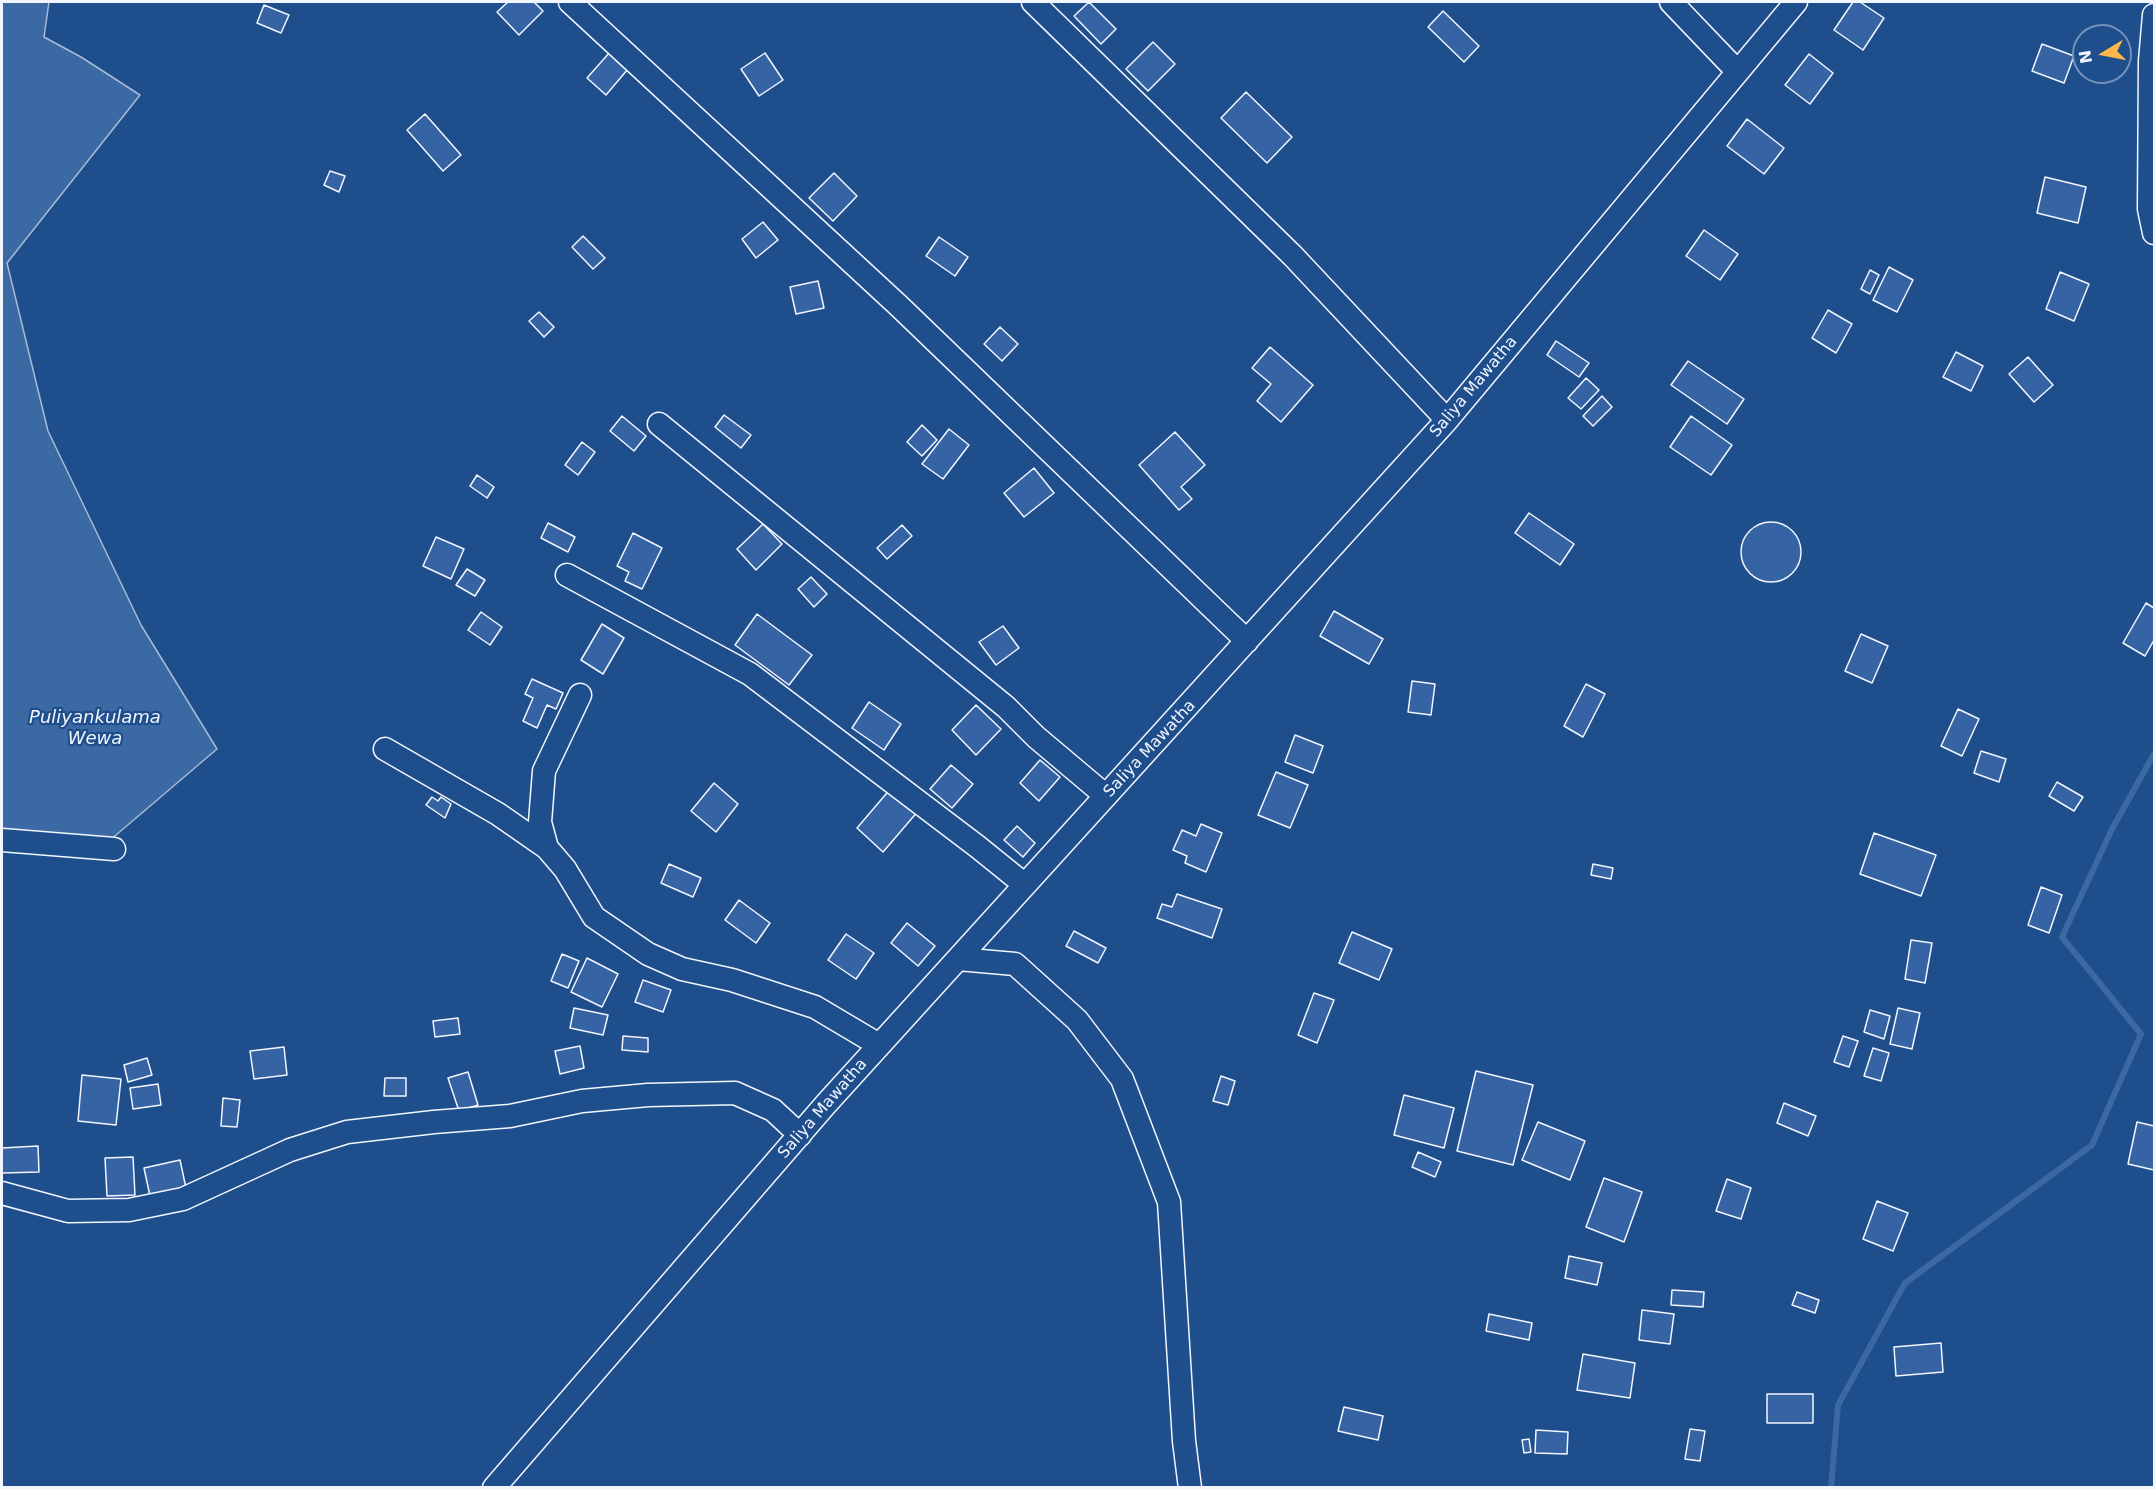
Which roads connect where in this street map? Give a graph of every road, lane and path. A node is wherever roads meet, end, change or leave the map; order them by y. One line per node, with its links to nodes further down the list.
1 (570, 2): 11 (street)
2 (1033, 2): 8 (street)
3 (1671, 2): 6 (street)
4 (1796, 2): 6 (street, Saliya Mawatha)
5 (2154, 15): 7 (street)
6 (1737, 71): 8 (street, Saliya Mawatha)
7 (2154, 233)
8 (1447, 420): 11 (street, Saliya Mawatha)
9 (659, 424): 14 (street)
10 (567, 575): 18 (street)
11 (1247, 640): 14 (street, Saliya Mawatha)
12 (580, 695): 16 (street)
13 (386, 748): 16 (street)
14 (1106, 796): 18 (street, Saliya Mawatha)
15 (2, 840): 17 (street)
16 (547, 848): 20 (street)
17 (114, 849)
18 (1024, 885): 19 (street, Saliya Mawatha)
19 (958, 959): 20 (street, Saliya Mawatha); 24 (street)
20 (879, 1045): 21 (street, Saliya Mawatha)
21 (800, 1135): 22 (street); 23 (street, Saliya Mawatha)
22 (2, 1193)
23 (494, 1488)
24 (1190, 1488)

